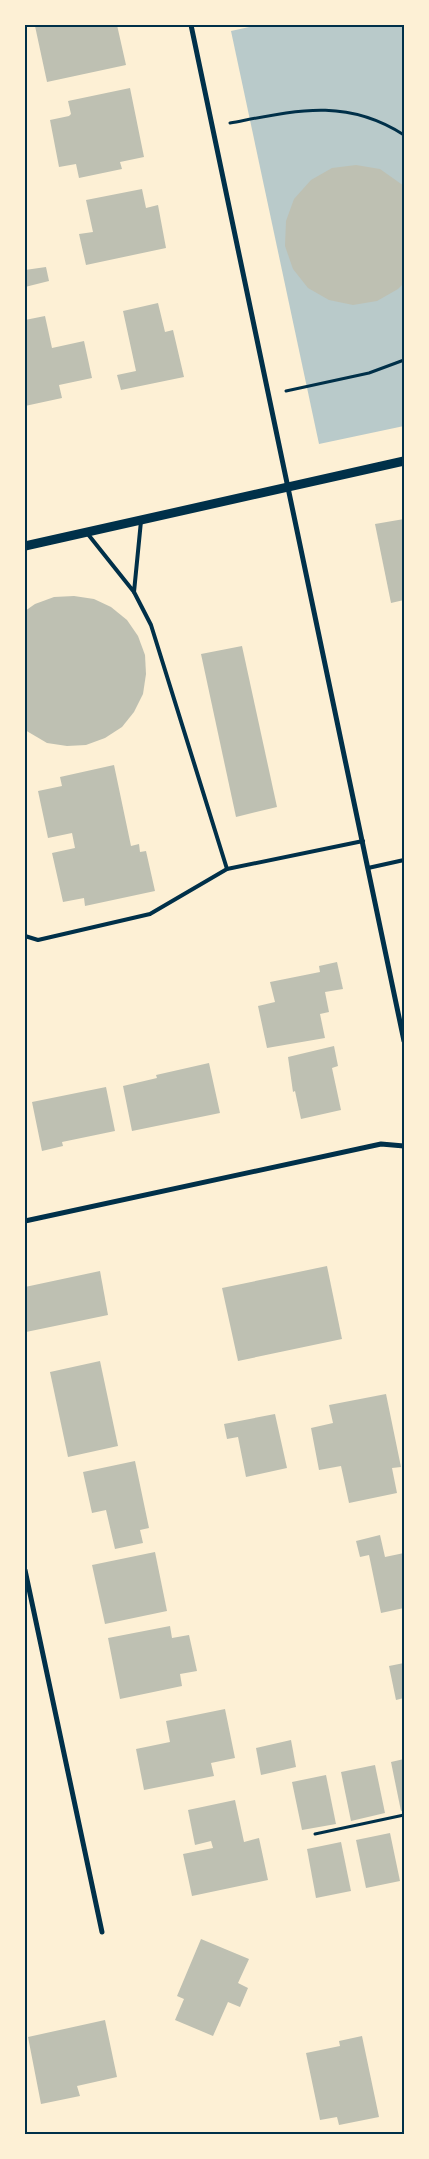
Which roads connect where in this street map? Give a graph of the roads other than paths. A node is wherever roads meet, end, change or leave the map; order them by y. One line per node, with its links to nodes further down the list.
1 (191, 25): 3 (street)
2 (404, 461): 3 (street)
3 (288, 487): 4 (street); 8 (street)
4 (141, 521): 5 (street); 7 (lane)
5 (87, 533): 6 (street); 7 (lane)
6 (25, 546)
7 (134, 592): 11 (lane)
8 (363, 841): 10 (street); 11 (lane)
9 (404, 860): 10 (lane)
10 (368, 868): 13 (street)
11 (227, 869): 12 (lane)
12 (25, 936)
13 (404, 1041)
14 (404, 1146): 15 (street)
15 (25, 1221)
16 (25, 1570): 17 (street)
17 (102, 1932)

